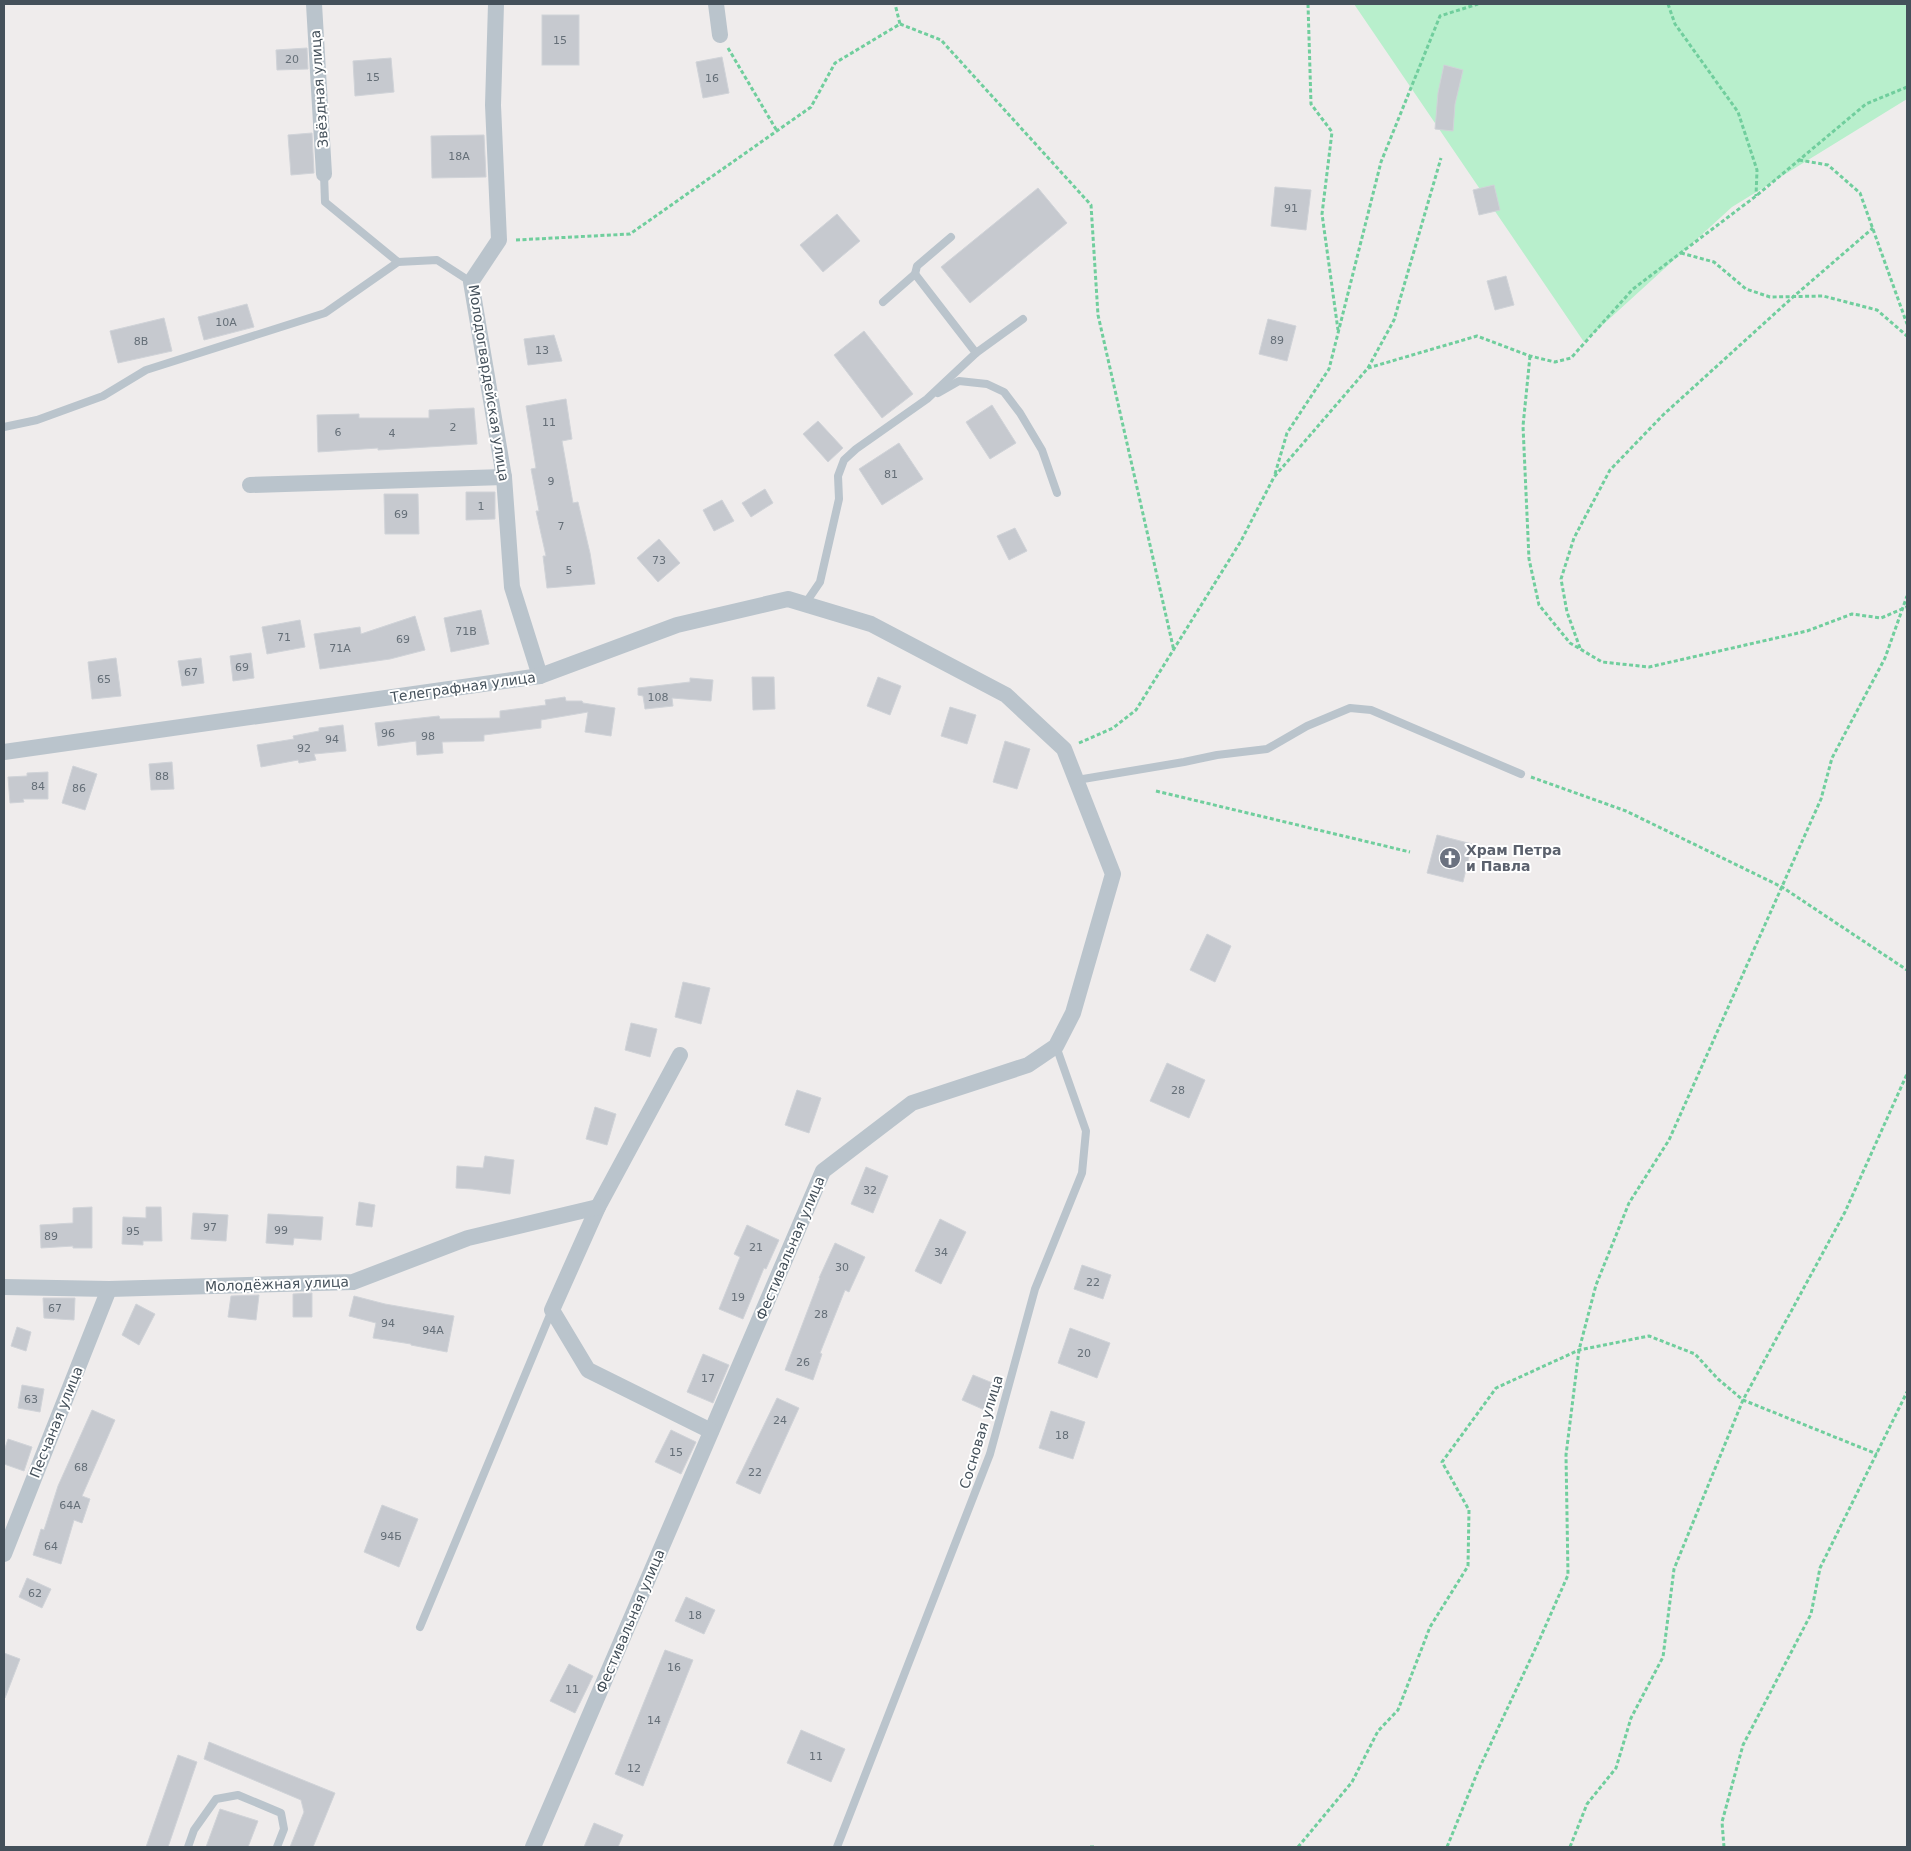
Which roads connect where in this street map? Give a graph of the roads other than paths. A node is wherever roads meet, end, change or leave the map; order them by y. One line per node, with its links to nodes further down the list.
1 (314, 4): 5 (street, Звёздная улица)
2 (496, 4): 9 (street, Молодогвардейская улица)
3 (716, 4): 4 (street)
4 (720, 35)
5 (324, 174): 7 (lane)
6 (951, 237): 8 (lane)
7 (398, 262): 9 (lane); 14 (lane)
8 (915, 274): 10 (lane); 12 (lane)
9 (471, 282): 15 (street, Молодогвардейская улица)
10 (883, 302)
11 (1023, 318): 12 (lane)
12 (976, 353): 13 (lane)
13 (927, 399): 17 (lane); 18 (lane)
14 (4, 427)
15 (504, 477): 16 (street); 20 (street, Молодогвардейская улица)
16 (250, 485)
17 (1057, 493)
18 (805, 604): 19 (street, Телеграфная улица); 20 (street, Телеграфная улица)
19 (958, 669): 23 (street, Фестивальная улица)
20 (540, 676): 21 (street, Телеграфная улица)
21 (4, 752)
22 (1521, 774): 23 (lane)
23 (1076, 780): 24 (street, Фестивальная улица)
24 (1056, 1046): 30 (street, Фестивальная улица); 36 (lane, Сосновая улица)
25 (680, 1054): 26 (street)
26 (598, 1207): 28 (street, Молодёжная улица); 29 (street)
27 (4, 1287): 28 (street, Молодёжная улица)
28 (109, 1289): 31 (street, Песчаная улица)
29 (552, 1310): 30 (street); 32 (lane)
30 (712, 1431): 35 (street, Фестивальная улица)
31 (4, 1554)
32 (420, 1627)
33 (188, 1847): 34 (lane)
34 (277, 1847)
35 (533, 1847)
36 (837, 1847)

